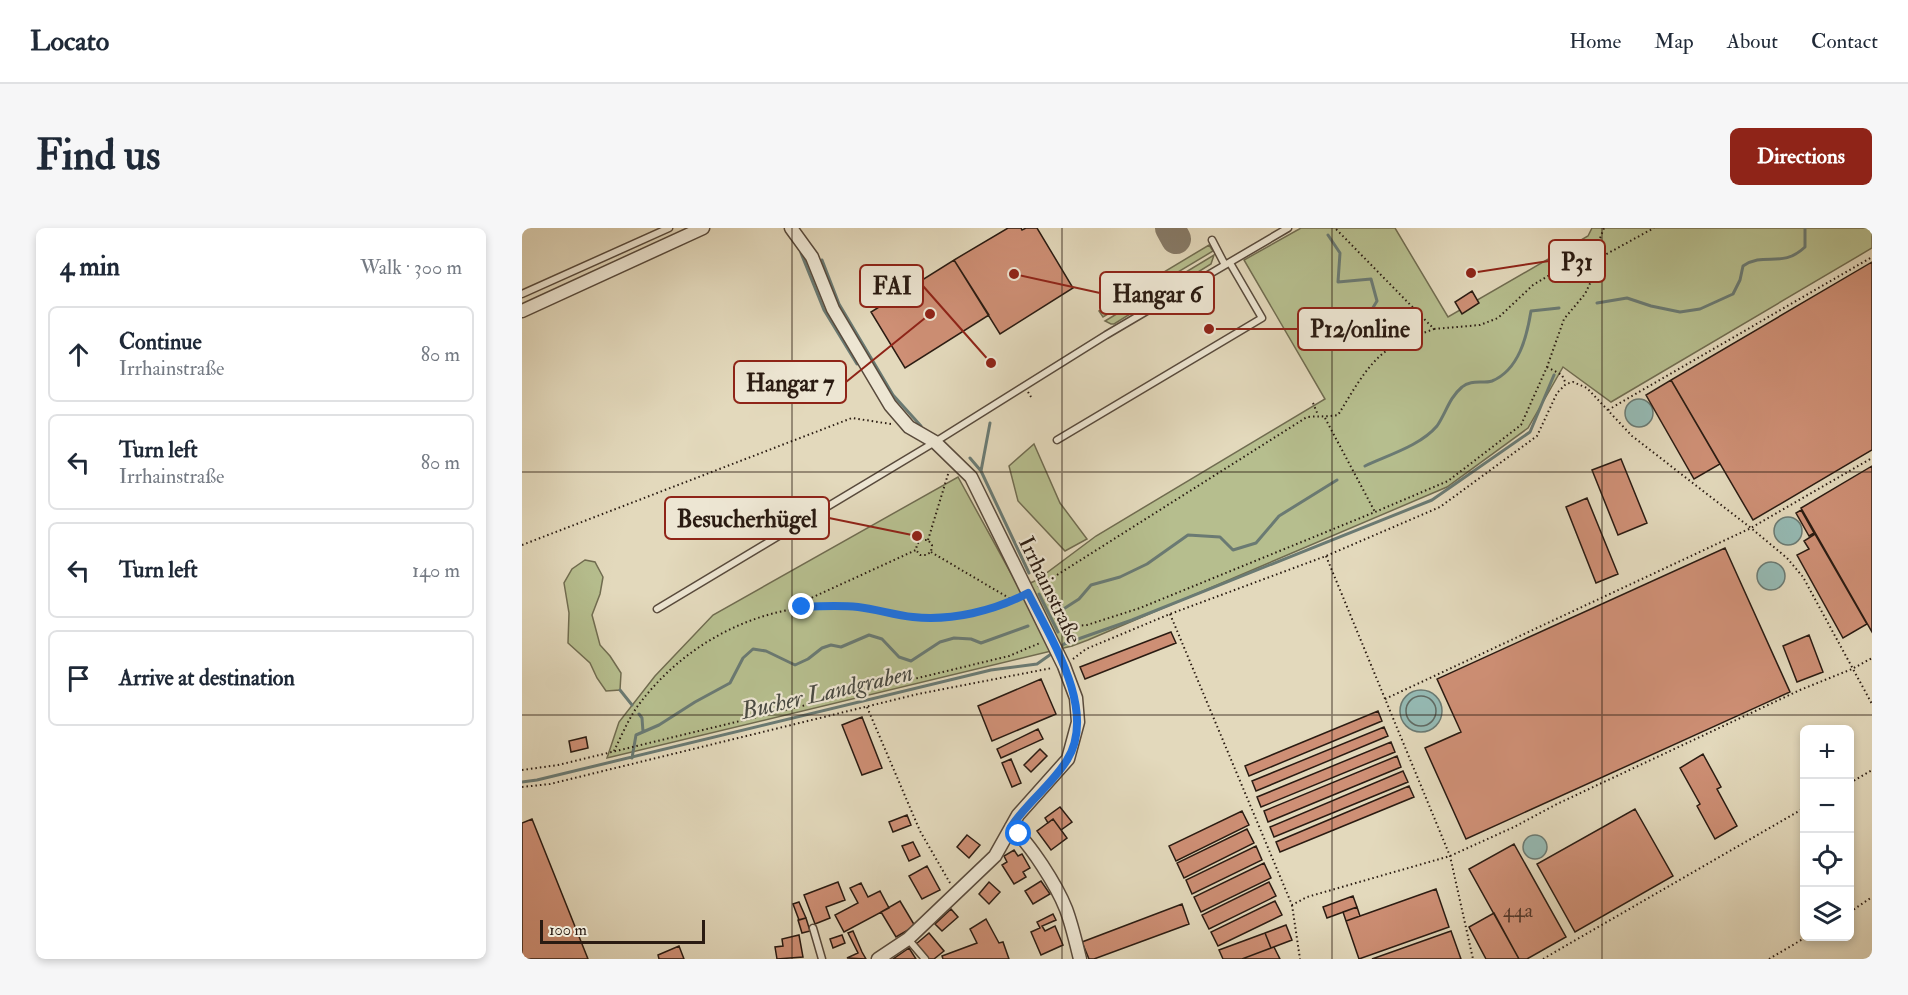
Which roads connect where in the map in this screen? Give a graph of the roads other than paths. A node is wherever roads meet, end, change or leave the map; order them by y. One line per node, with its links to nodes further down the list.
1 (669, 228): 7 (lane)
2 (703, 228): 8 (street)
3 (791, 228): 10 (street, Irrhainstraße)
4 (1288, 228): 6 (lane)
5 (1212, 240): 6 (lane)
6 (1228, 264): 9 (lane); 10 (lane)
7 (522, 294)
8 (522, 311)
9 (1057, 440)
10 (935, 442): 11 (lane); 12 (street, Irrhainstraße)
11 (657, 609)
12 (1011, 827): 14 (street, Irrhainstraße); 18 (street)
13 (813, 928): 15 (lane)
14 (908, 939): 16 (street, Irrhainstraße); 17 (lane)
15 (822, 959)
16 (878, 959)
17 (925, 959)
18 (1080, 959)

